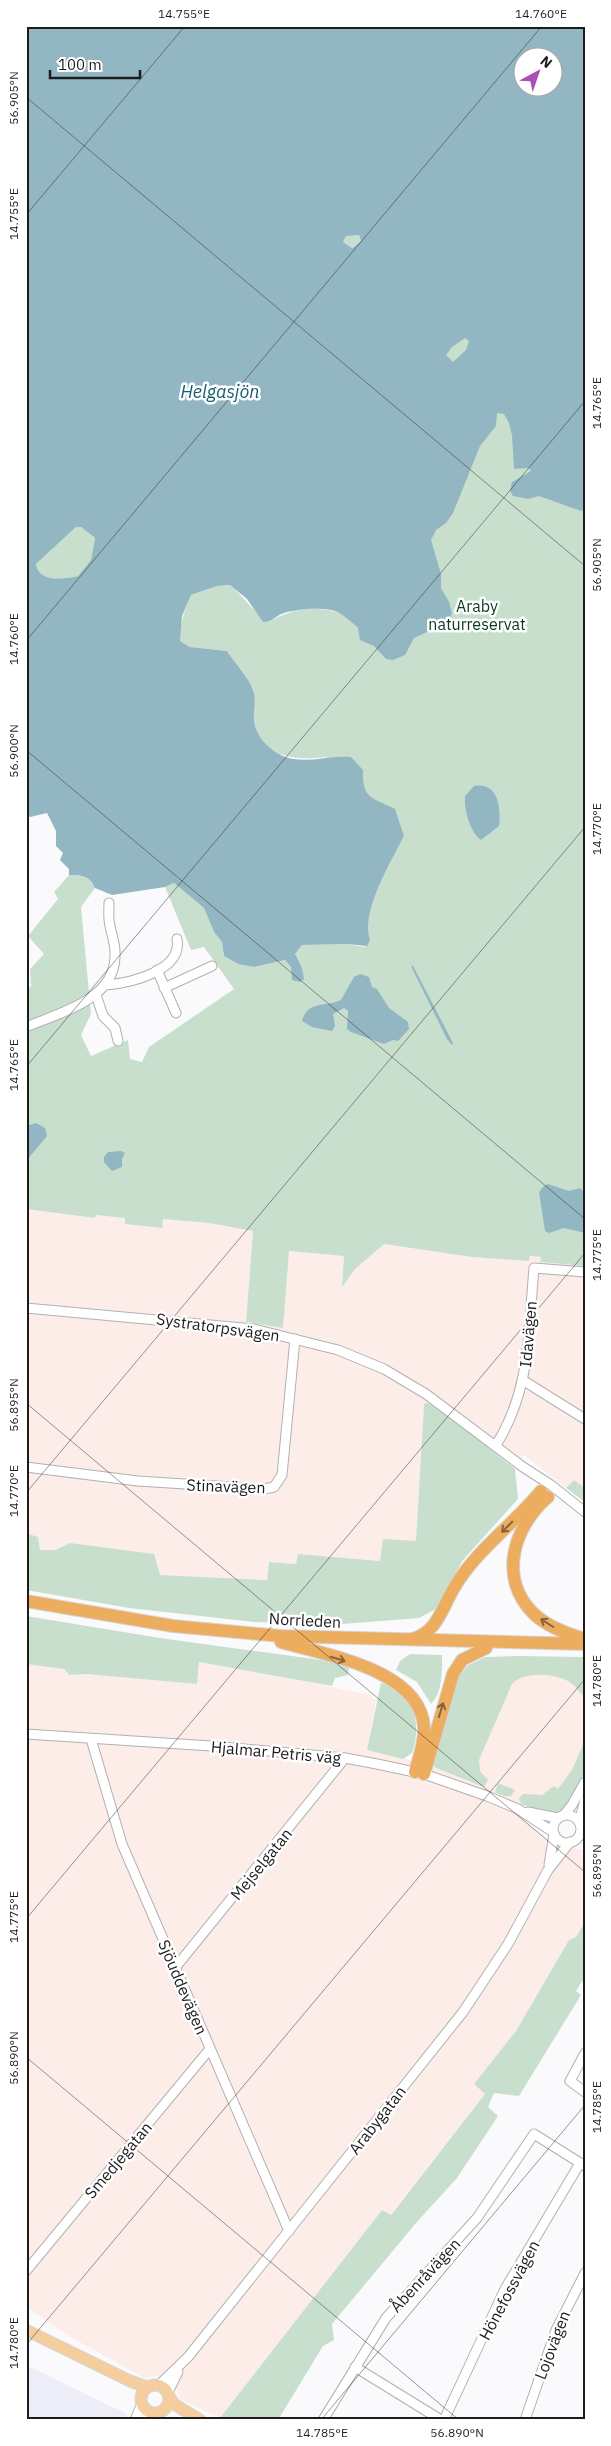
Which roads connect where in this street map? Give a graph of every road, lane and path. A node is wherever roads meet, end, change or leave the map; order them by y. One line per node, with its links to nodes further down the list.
1 (109, 903): 5 (street)
2 (177, 939): 4 (street)
3 (212, 966): 6 (street)
4 (157, 970): 5 (street); 6 (street)
5 (106, 985): 7 (street)
6 (164, 988): 8 (street)
7 (96, 995): 9 (street); 10 (street)
8 (176, 1014)
9 (26, 1027)
10 (118, 1041)
11 (585, 1272): 14 (street, Idavägen)
12 (26, 1308): 13 (street, Systratorpsvägen)
13 (295, 1339): 16 (street, Systratorpsvägen); 17 (street, Stinavägen)
14 (524, 1381): 15 (street); 16 (street, Idavägen)
15 (585, 1419)
16 (496, 1446): 18 (street, Systratorpsvägen)
17 (26, 1467)
18 (547, 1491): 19 (street, Systratorpsvägen); 22 (highway, one-way to 18); 23 (highway, one-way to 23)
19 (585, 1512)
20 (26, 1602): 23 (highway, Norrleden)
21 (26, 1608): 24 (highway, Norrleden)
22 (585, 1639)
23 (406, 1641): 25 (highway, Norrleden)
24 (281, 1642): 26 (highway, Norrleden); 31 (highway, one-way to 31)
25 (585, 1644)
26 (486, 1648): 27 (highway, Norrleden); 31 (highway, one-way to 26)
27 (585, 1650)
28 (26, 1734): 29 (street, Hjalmar Petris väg)
29 (90, 1739): 30 (street, Hjalmar Petris väg); 41 (street, Sjöuddevägen)
30 (345, 1758): 31 (street, Hjalmar Petris väg); 41 (street, Mejselgatan)
31 (419, 1773): 34 (street, Hjalmar Petris väg)
32 (585, 1782): 35 (street)
33 (585, 1800): 36 (street)
34 (518, 1809): 35 (street, Hjalmar Petris väg); 37 (street, Hjalmar Petris väg)
35 (561, 1817): 36 (street); 37 (street)
36 (581, 1827): 38 (street)
37 (554, 1833): 38 (street); 40 (street, Arabygatan)
38 (572, 1841): 39 (street); 40 (street, Arabygatan)
39 (585, 1844)
40 (548, 1870): 46 (street, Arabygatan)
41 (175, 1968): 42 (street, Sjöuddevägen)
42 (210, 2050): 46 (street, Sjöuddevägen); 47 (street, Smedjegatan)
43 (585, 2053): 44 (street)
44 (585, 2092)
45 (582, 2165): 53 (street, Åbenråvägen); 62 (street, Hönefossvägen)
46 (289, 2231): 54 (street, Arabygatan)
47 (26, 2271)
48 (585, 2273): 63 (street, Lojovägen)
49 (26, 2325): 51 (main road)
50 (26, 2330): 51 (main road)
51 (46, 2338): 52 (main road)
52 (83, 2358): 54 (main road); 55 (main road)
53 (355, 2367): 61 (street, Åbenråvägen); 62 (street)
54 (161, 2390): 55 (main road); 56 (main road); 60 (main road)
55 (142, 2402): 56 (main road); 57 (street)
56 (159, 2411): 58 (street); 59 (main road)
57 (135, 2420)
58 (143, 2420)
59 (192, 2420)
60 (200, 2420)
61 (324, 2420)
62 (443, 2420)
63 (525, 2420)

